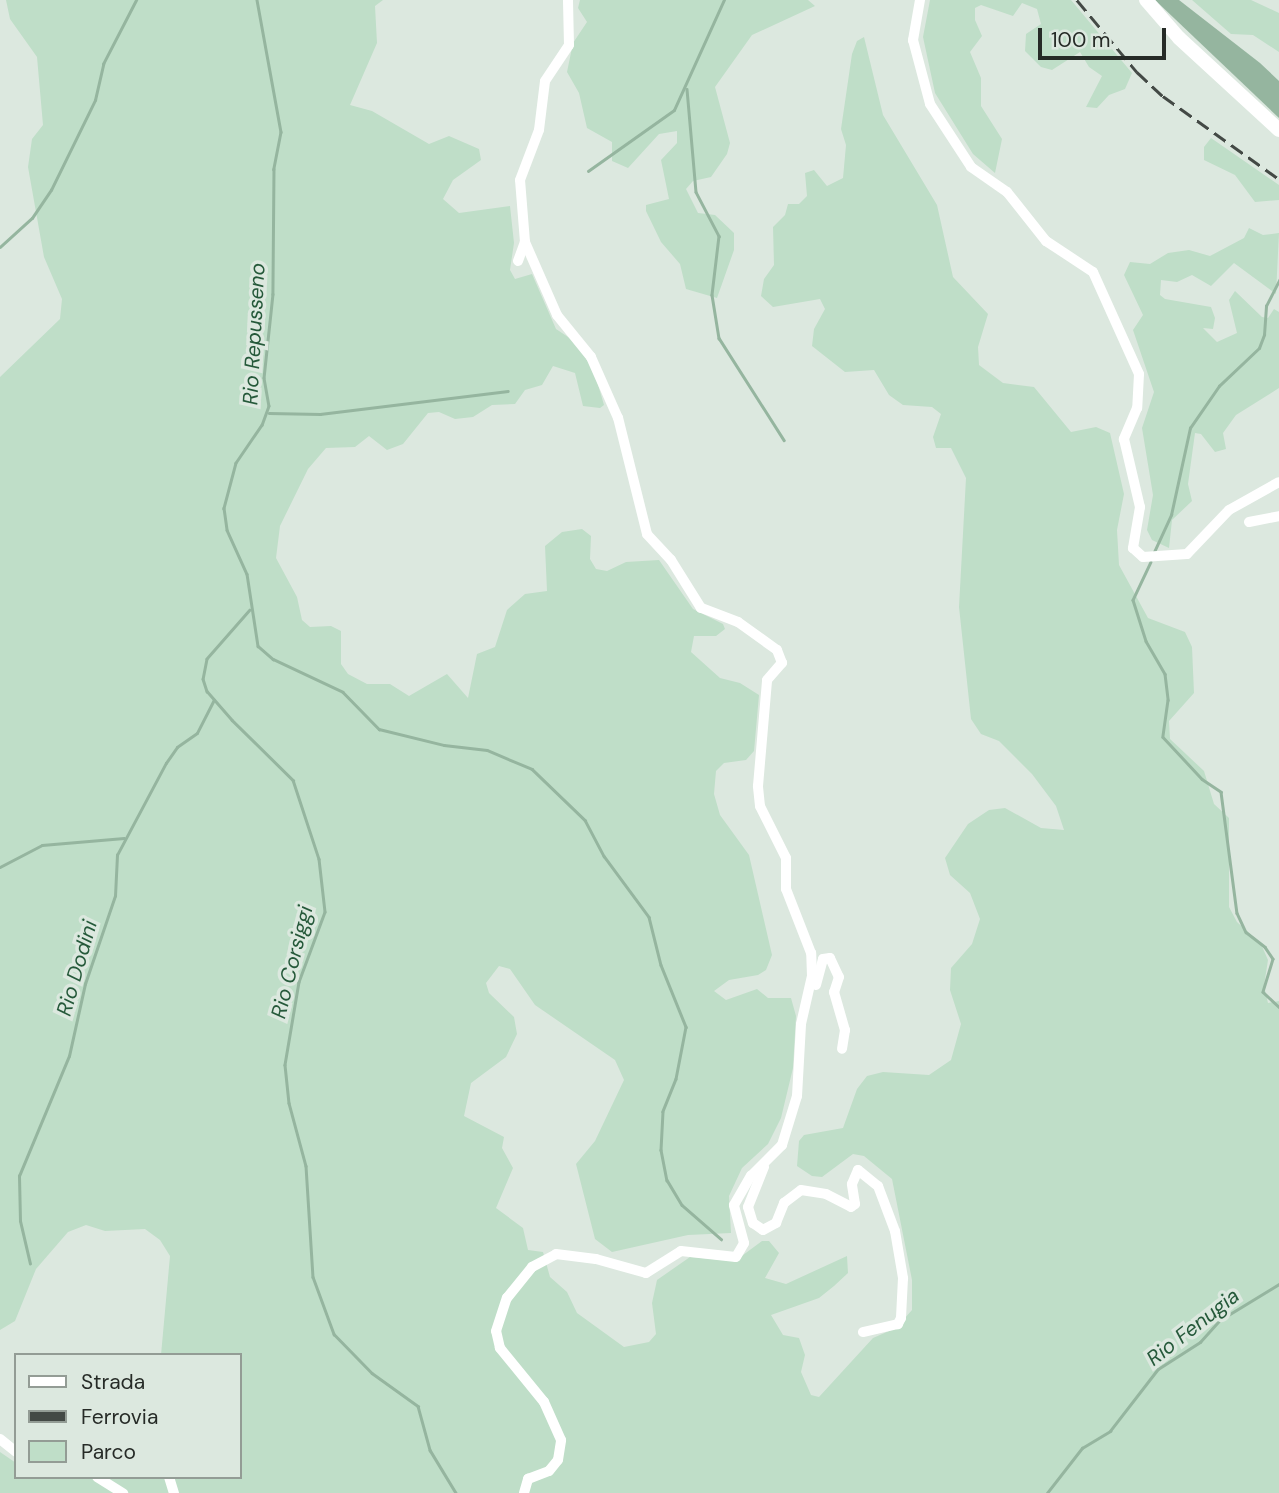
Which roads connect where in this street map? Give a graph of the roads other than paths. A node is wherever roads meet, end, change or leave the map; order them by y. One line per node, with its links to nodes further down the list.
1 (568, 0): 5 (street)
2 (920, 0): 7 (street)
3 (1146, 0): 4 (main road)
4 (1279, 130)
5 (525, 242): 6 (street); 10 (street)
6 (519, 261)
7 (1279, 482)
8 (1279, 516): 9 (street)
9 (1249, 522)
10 (806, 1006): 11 (street); 12 (street)
11 (842, 1049)
12 (766, 1162): 13 (street); 18 (street)
13 (863, 1332)
14 (0, 1439): 15 (street)
15 (14, 1450)
16 (100, 1479): 17 (street)
17 (123, 1493)
18 (524, 1493)

